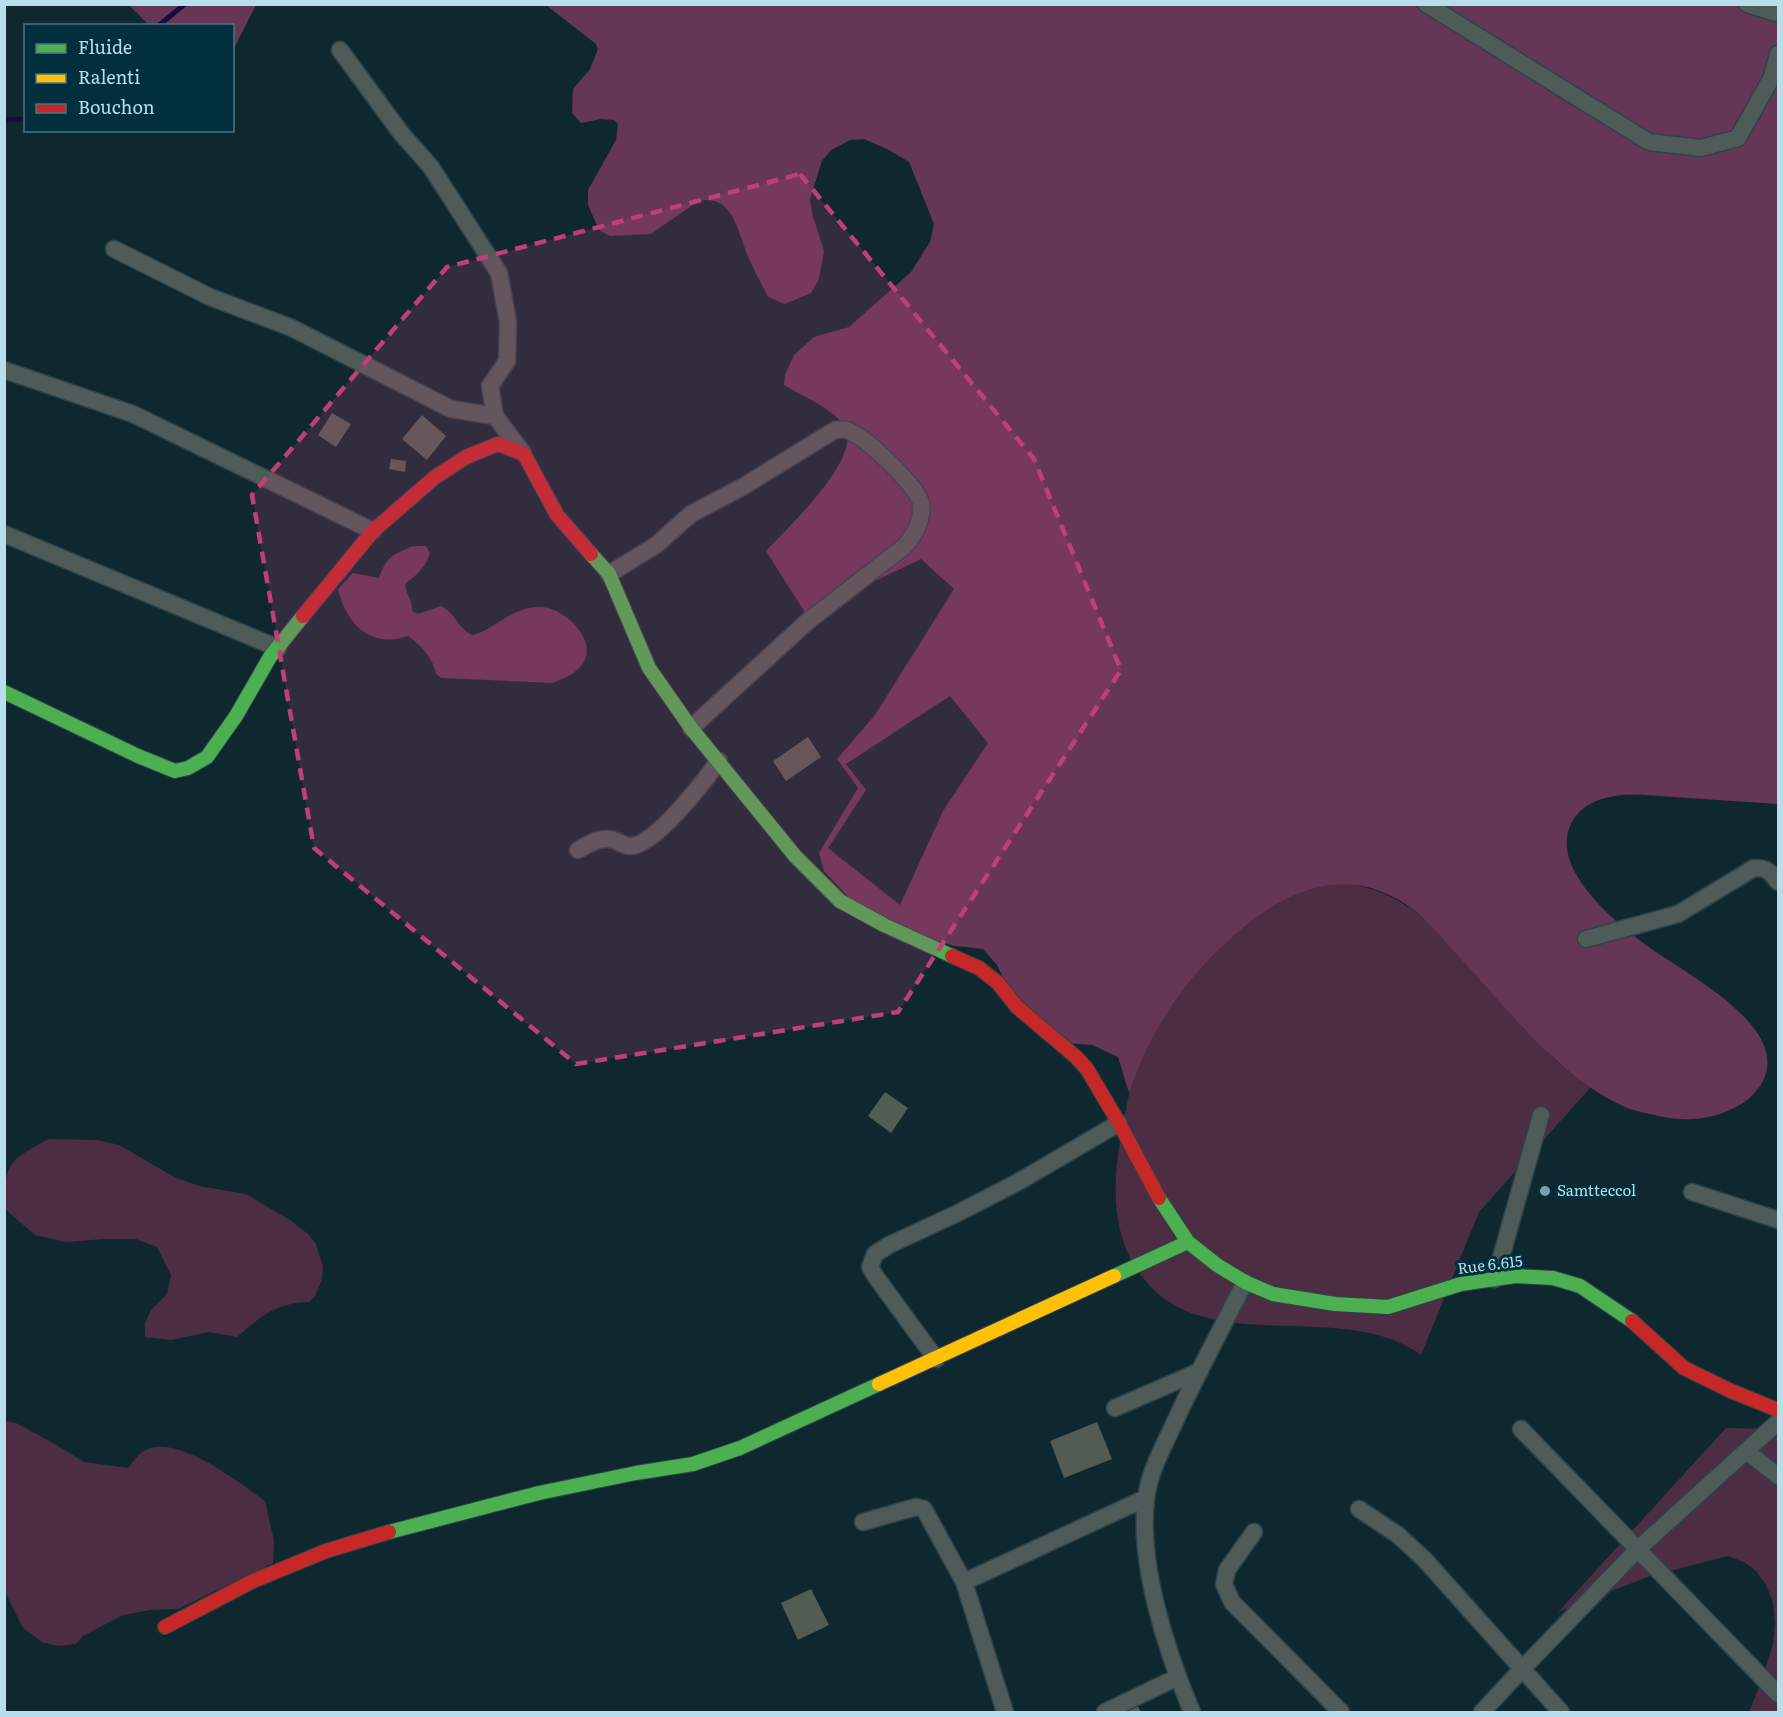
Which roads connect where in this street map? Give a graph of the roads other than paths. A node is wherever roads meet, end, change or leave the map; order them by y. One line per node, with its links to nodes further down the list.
1 (1426, 4): 5 (street)
2 (1747, 4): 3 (street)
3 (1779, 12)
4 (340, 50): 8 (street)
5 (1779, 54)
6 (114, 249): 8 (street)
7 (4, 370): 10 (street)
8 (495, 416): 9 (street)
9 (524, 454): 10 (street); 12 (street, Rue 6.615)
10 (373, 531): 13 (street)
11 (4, 534): 13 (street)
12 (609, 574): 15 (street, Rue 6.615); 15 (street)
13 (278, 648): 14 (street)
14 (4, 692)
15 (691, 728): 16 (street, Rue 6.615)
16 (719, 761): 17 (street); 21 (street, Rue 6.615)
17 (578, 850)
18 (1779, 882): 19 (street)
19 (1586, 939)
20 (1541, 1115): 25 (street)
21 (1119, 1124): 24 (street, Rue 6.615); 27 (street)
22 (1692, 1192): 23 (street)
23 (1779, 1220)
24 (1188, 1242): 26 (street, Rue 6.615); 27 (street)
25 (1495, 1279): 26 (street, Rue 6.615); 30 (street, Rue 6.615)
26 (1245, 1282): 28 (street)
27 (936, 1359): 41 (street)
28 (1200, 1371): 29 (street); 35 (street)
29 (1115, 1408)
30 (1779, 1410)
31 (1779, 1422): 33 (street)
32 (1521, 1429): 39 (street)
33 (1746, 1451): 34 (street); 39 (street)
34 (1779, 1476)
35 (1146, 1498): 40 (street); 43 (street)
36 (1359, 1509): 42 (street)
37 (863, 1522): 40 (street)
38 (1254, 1532): 48 (street)
39 (1638, 1549): 42 (street); 44 (street)
40 (964, 1582): 45 (street)
41 (165, 1627)
42 (1523, 1668): 49 (street); 50 (street)
43 (1178, 1677): 46 (street); 47 (street)
44 (1779, 1694)
45 (1005, 1713)
46 (1106, 1713)
47 (1192, 1713)
48 (1341, 1713)
49 (1482, 1713)
50 (1561, 1713)

